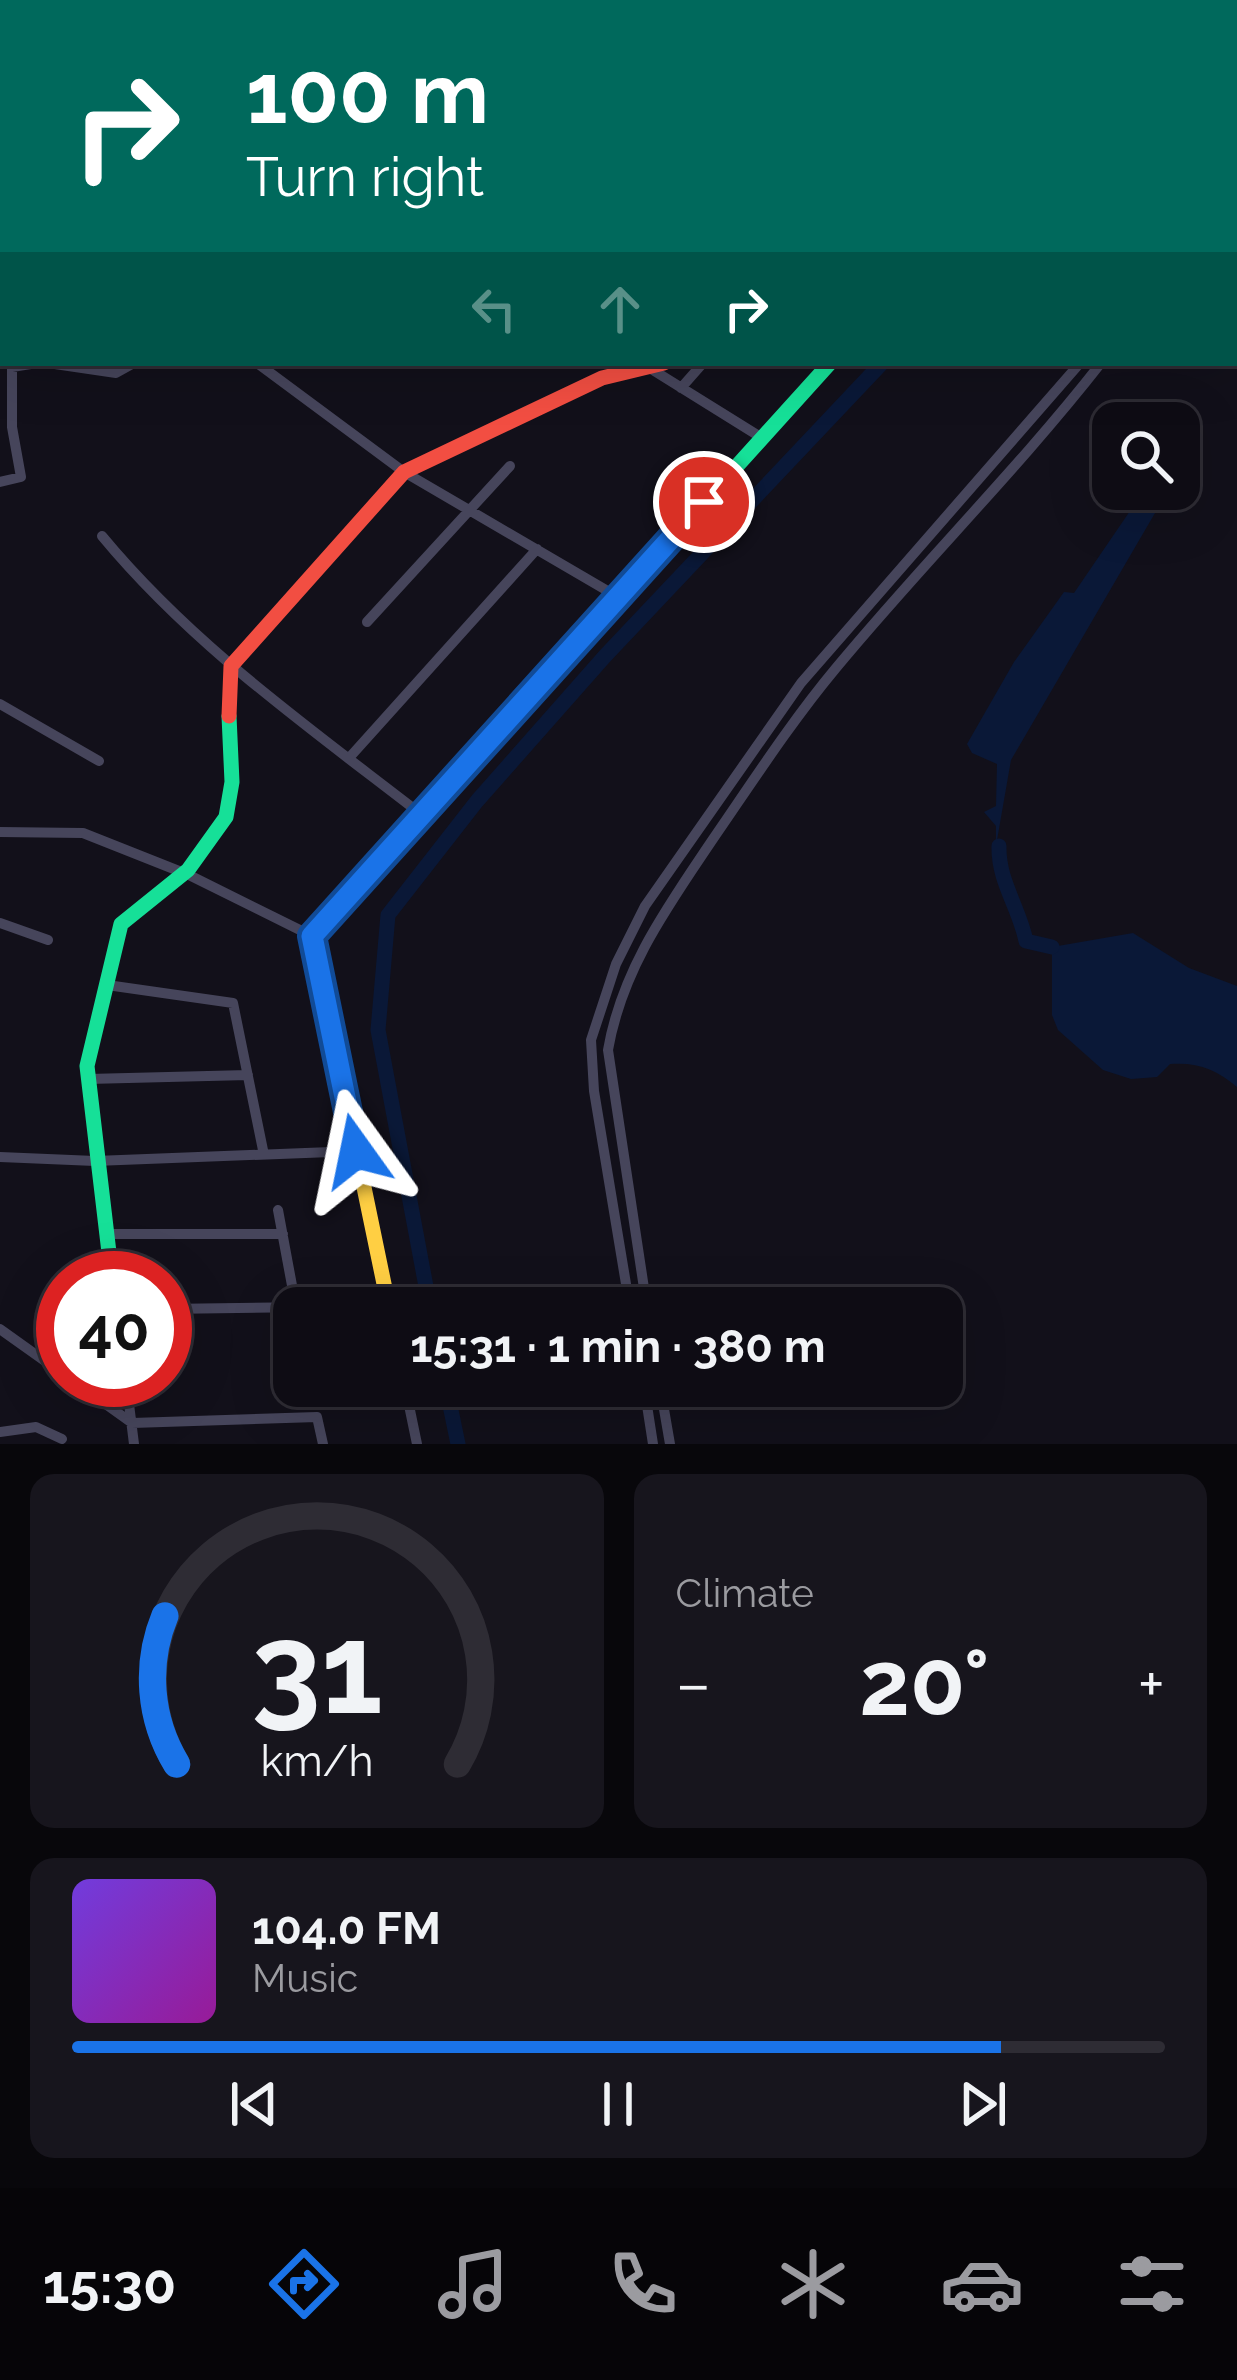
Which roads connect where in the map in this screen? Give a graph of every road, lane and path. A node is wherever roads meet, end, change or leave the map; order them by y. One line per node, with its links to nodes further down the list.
1 (0, 100): 2 (street)
2 (0, 124)
3 (22, 366): 18 (street)
4 (68, 366): 5 (street)
5 (129, 366)
6 (260, 366): 16 (street)
7 (652, 366): 16 (street)
8 (657, 366): 13 (street)
9 (700, 366): 13 (street)
10 (827, 366): 14 (street)
11 (1077, 366): 17 (street)
12 (1098, 366): 19 (street)
13 (681, 388): 14 (street)
14 (762, 438): 23 (street)
15 (510, 466): 20 (street)
16 (404, 472): 20 (street); 25 (street)
17 (981, 480): 19 (street); 27 (street)
18 (0, 482)
19 (994, 490): 28 (street)
20 (470, 510): 22 (street); 24 (street)
21 (102, 536): 25 (street)
22 (537, 549): 23 (street); 29 (street)
23 (618, 597): 31 (street)
24 (367, 622)
25 (231, 666): 29 (street); 33 (street)
26 (0, 704): 30 (street)
27 (761, 738): 28 (street); 41 (street)
28 (775, 748): 40 (street)
29 (349, 758): 31 (street)
30 (99, 761)
31 (422, 814): 35 (street)
32 (0, 832): 33 (street)
33 (188, 875): 35 (street); 37 (street)
34 (0, 923): 36 (street)
35 (312, 936): 42 (street)
36 (48, 940)
37 (107, 985): 38 (street); 39 (street)
38 (248, 1076): 39 (street); 43 (street)
39 (88, 1079): 45 (street)
40 (618, 1138): 41 (street); 53 (street)
41 (602, 1140): 52 (street)
42 (356, 1151): 43 (street); 51 (street)
43 (264, 1155): 45 (street)
44 (0, 1157): 45 (street)
45 (95, 1161): 47 (street)
46 (278, 1210): 48 (street)
47 (105, 1234): 48 (street); 49 (street)
48 (283, 1234): 50 (street)
49 (108, 1251)
50 (292, 1287)
51 (384, 1287)
52 (626, 1287)
53 (643, 1287)
54 (273, 1307): 55 (street)
55 (192, 1309)
56 (0, 1329): 57 (street)
57 (36, 1355)
58 (110, 1407): 63 (street)
59 (130, 1407): 63 (street)
60 (409, 1407): 68 (street)
61 (647, 1407): 69 (street)
62 (664, 1407): 70 (street)
63 (133, 1423): 66 (street); 67 (street)
64 (0, 1432): 65 (street)
65 (62, 1439)
66 (134, 1444)
67 (323, 1444)
68 (417, 1444)
69 (653, 1444)
70 (670, 1444)

